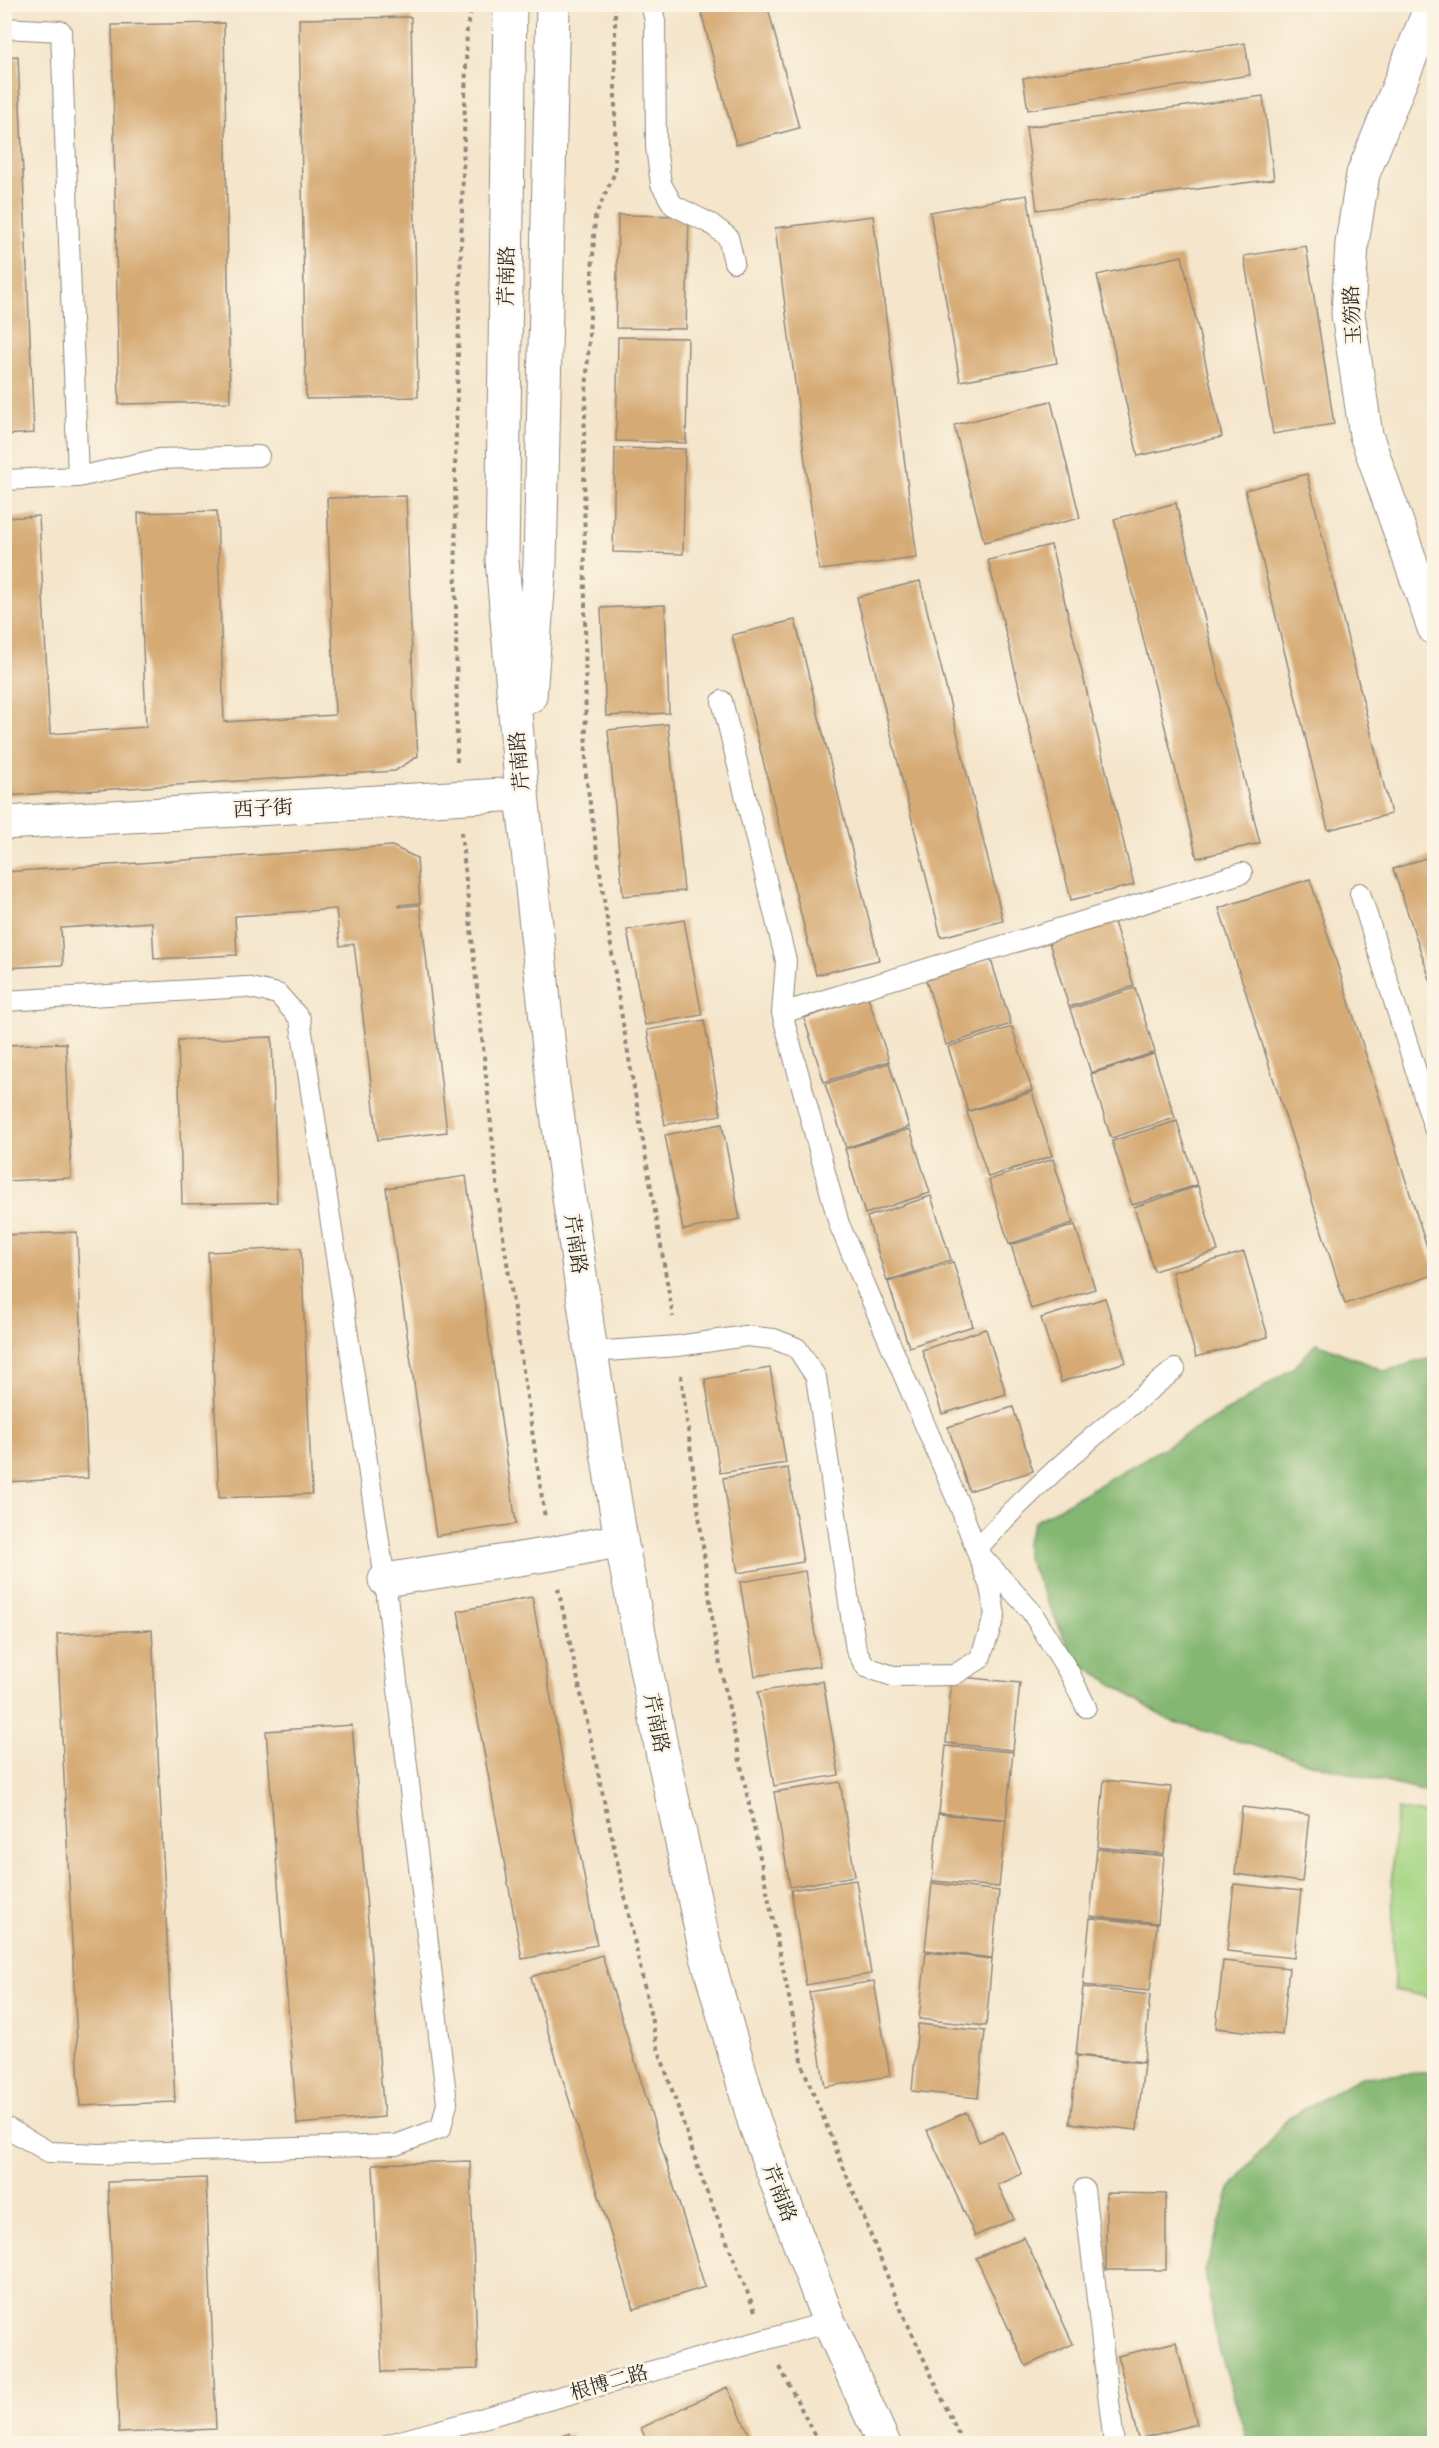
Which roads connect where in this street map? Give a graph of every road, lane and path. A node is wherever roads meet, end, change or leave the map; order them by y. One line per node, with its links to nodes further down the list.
1 (510, 4): 13 (main road, 芹南路)
2 (553, 4): 13 (main road)
3 (615, 4): 20 (path)
4 (651, 4): 7 (lane)
5 (1432, 4): 11 (main road, 玉笏路)
6 (4, 28): 9 (lane)
7 (734, 262)
8 (259, 456): 9 (lane)
9 (78, 477): 10 (lane)
10 (4, 480)
11 (1434, 628)
12 (722, 701): 18 (lane)
13 (522, 794): 14 (main road, 西子街); 21 (main road, 芹南路)
14 (4, 823)
15 (1242, 873): 18 (lane)
16 (1360, 893): 19 (lane)
17 (4, 1001): 25 (lane)
18 (782, 1013): 24 (lane)
19 (1434, 1128)
20 (678, 1346): 21 (lane); 24 (lane); 32 (path)
21 (591, 1352): 23 (main road, 芹南路)
22 (1175, 1369): 24 (lane)
23 (621, 1540): 25 (main road); 29 (main road, 芹南路)
24 (976, 1550): 26 (lane)
25 (385, 1580): 27 (lane)
26 (1086, 1707)
27 (4, 2126)
28 (1084, 2189): 33 (lane)
29 (829, 2322): 30 (lane, 根博二路); 31 (main road, 芹南路)
30 (390, 2444)
31 (884, 2444)
32 (963, 2444)
33 (1114, 2444)

